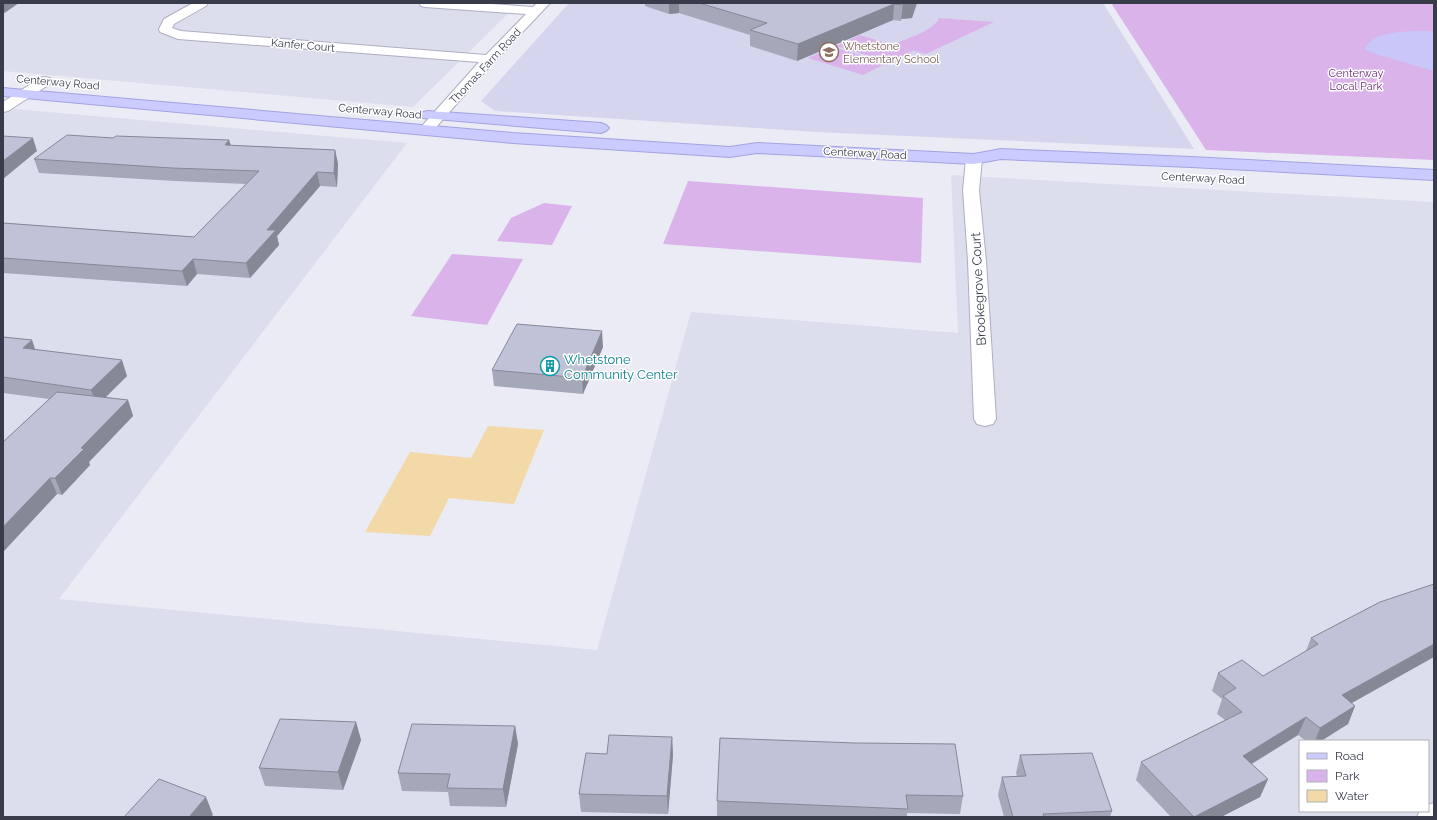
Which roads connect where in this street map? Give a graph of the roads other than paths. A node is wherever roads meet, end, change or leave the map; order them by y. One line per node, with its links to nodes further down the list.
1 (202, 3): 4 (street, Kanfer Court)
2 (425, 3): 3 (street)
3 (540, 7): 4 (street, Thomas Farm Road)
4 (489, 59): 10 (street, Thomas Farm Road)
5 (60, 83): 6 (street, Centerway Road)
6 (25, 86): 7 (street, Centerway Road); 8 (street); 12 (street, Centerway Road)
7 (4, 92)
8 (3, 108)
9 (415, 114): 10 (street, Centerway Road)
10 (439, 116): 11 (street, Centerway Road); 12 (street, Thomas Farm Road)
11 (613, 129)
12 (426, 130): 14 (street, Centerway Road)
13 (726, 138): 14 (street, Centerway Road)
14 (756, 148): 15 (street, Centerway Road)
15 (974, 159): 16 (street, Centerway Road); 17 (street, Centerway Road); 18 (street, Brookegrove Court)
16 (1434, 175)
17 (1434, 190)
18 (984, 419)

